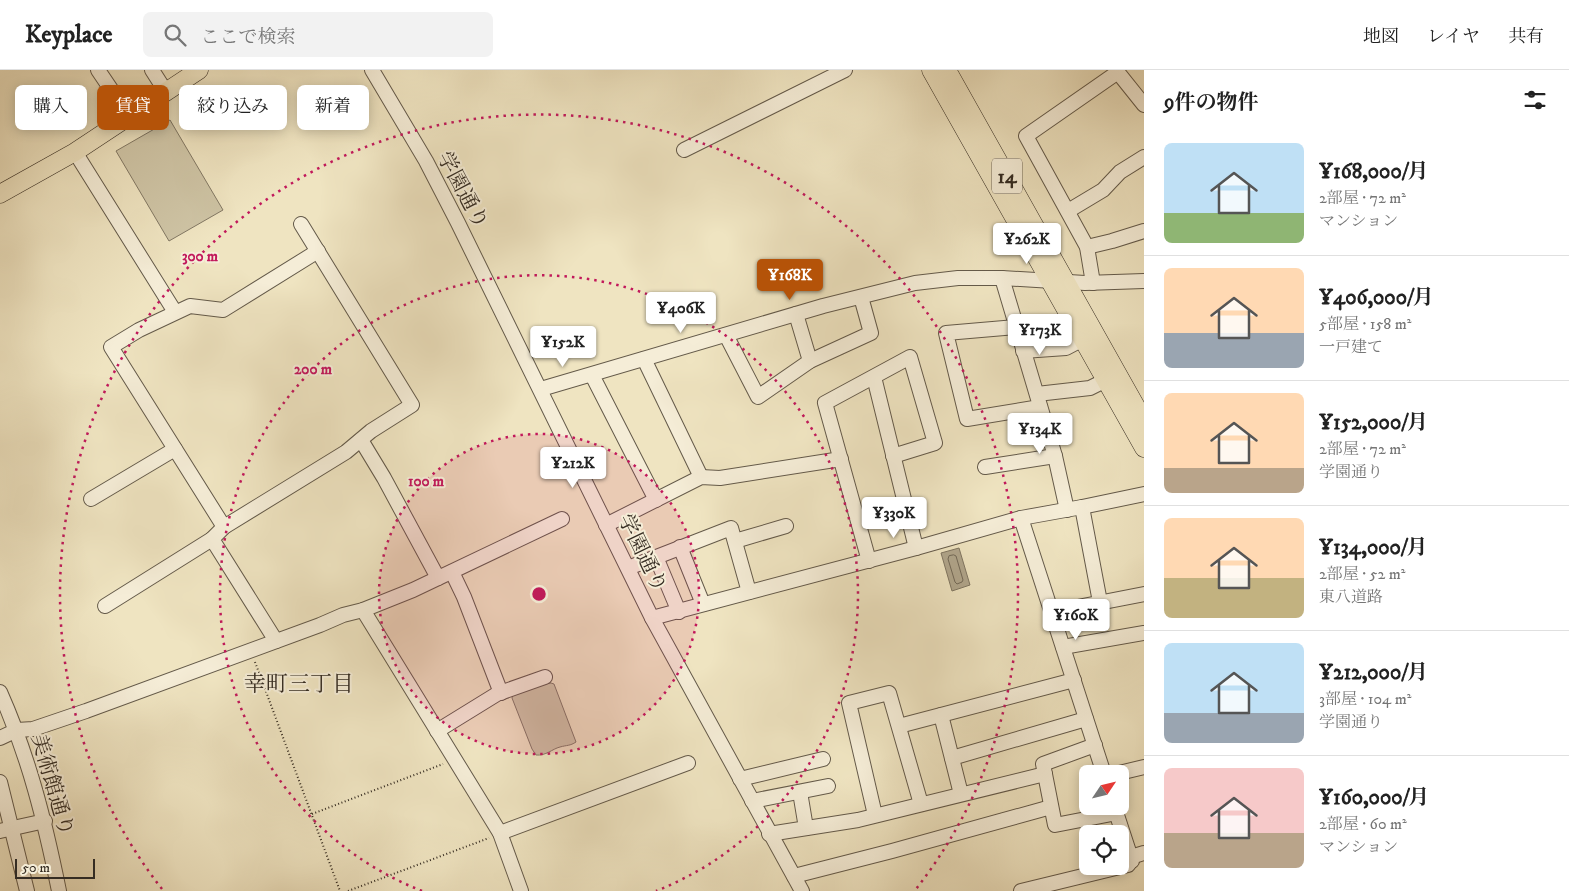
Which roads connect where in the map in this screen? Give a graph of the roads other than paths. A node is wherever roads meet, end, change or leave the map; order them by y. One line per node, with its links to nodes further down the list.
1 (98, 70): 9 (street)
2 (152, 70): 10 (street)
3 (199, 70): 11 (main road)
4 (372, 70): 40 (street, 学園通り)
5 (845, 70): 15 (street)
6 (931, 70): 25 (main road, 14)
7 (947, 70): 25 (main road, 14)
8 (1117, 71): 12 (street); 19 (street)
9 (108, 85)
10 (162, 85)
11 (169, 90)
12 (1140, 92): 13 (street)
13 (1144, 105)
14 (108, 130): 16 (main road)
15 (684, 150)
16 (75, 152): 18 (main road); 29 (street)
17 (1144, 157): 19 (street)
18 (0, 194)
19 (1068, 211): 22 (street)
20 (301, 224): 23 (street)
21 (1144, 231): 22 (street)
22 (1087, 247): 27 (street)
23 (318, 251): 29 (street); 43 (street)
24 (1002, 278): 25 (street); 28 (street); 31 (street)
25 (1058, 281): 27 (street); 33 (main road, 14); 42 (main road, 14)
26 (1144, 281): 27 (street)
27 (1093, 283)
28 (861, 297): 30 (street); 36 (street)
29 (175, 312): 45 (street)
30 (796, 314): 32 (street); 36 (street)
31 (1016, 327): 34 (street); 41 (street)
32 (726, 335): 35 (street); 36 (street)
33 (1083, 339): 34 (street); 39 (main road, 14)
34 (1023, 350): 41 (street)
35 (644, 359): 37 (street); 50 (street)
36 (810, 361)
37 (592, 375): 40 (street); 53 (street)
38 (874, 377): 46 (street); 46 (street); 48 (street)
39 (1106, 380): 41 (street); 44 (main road, 14)
40 (541, 389): 58 (street, 学園通り)
41 (1038, 401): 47 (street)
42 (1144, 421)
43 (360, 440): 60 (street); 69 (street)
44 (1144, 448)
45 (175, 449): 52 (street); 60 (street)
46 (893, 456): 64 (street)
47 (1055, 456): 49 (street); 55 (street)
48 (841, 460): 50 (street); 66 (street)
49 (985, 467)
50 (701, 477): 53 (street)
51 (1144, 494): 54 (street)
52 (92, 499)
53 (656, 500): 58 (street)
54 (1082, 508): 55 (street); 72 (street)
55 (1067, 510): 56 (street)
56 (1021, 518): 64 (street); 77 (street)
57 (562, 519): 68 (street)
58 (606, 525): 67 (street, 学園通り)
59 (786, 526): 62 (street)
60 (224, 527): 61 (street)
61 (212, 539): 74 (street); 80 (street)
62 (735, 541): 63 (street); 70 (street)
63 (680, 547): 65 (street); 73 (street)
64 (916, 548): 66 (street)
65 (656, 557): 67 (street); 76 (street)
66 (869, 561): 70 (street)
67 (628, 568): 78 (street, 学園通り)
68 (452, 572): 69 (street); 85 (street)
69 (438, 578): 75 (street)
70 (749, 592): 73 (street)
71 (1144, 594): 72 (street)
72 (1100, 602): 77 (street)
73 (703, 604): 76 (street)
74 (105, 606)
75 (363, 610): 80 (street); 90 (street)
76 (679, 612): 78 (street)
77 (1052, 612): 81 (street)
78 (652, 618): 100 (street, 学園通り)
79 (1144, 633): 81 (street)
80 (276, 641): 89 (street)
81 (1063, 647): 83 (street)
82 (545, 676): 85 (street)
83 (1074, 680): 86 (street); 87 (street)
84 (0, 692): 89 (street, 美術館通り)
85 (501, 693): 90 (street)
86 (941, 715): 88 (street); 93 (street)
87 (1086, 719): 92 (street); 93 (street)
88 (898, 726): 106 (street); 108 (street)
89 (17, 730): 91 (street); 111 (street, 美術館通り)
90 (438, 731): 114 (street)
91 (0, 738)
92 (1095, 745): 96 (street); 99 (street)
93 (952, 758): 104 (street)
94 (823, 759): 100 (street)
95 (688, 763): 114 (street)
96 (1101, 765)
97 (1144, 767): 98 (street)
98 (1129, 771)
99 (1045, 774): 104 (street); 107 (street)
100 (740, 779): 105 (street, 学園通り)
101 (0, 782): 113 (street)
102 (828, 786): 103 (street)
103 (800, 792): 105 (street); 112 (street)
104 (961, 794): 106 (street)
105 (752, 801): 115 (street, 学園通り)
106 (921, 804): 108 (street)
107 (1051, 807): 109 (street); 118 (street)
108 (876, 815): 112 (street)
109 (1094, 815)
110 (1118, 815): 117 (street)
111 (45, 821): 113 (street); 121 (street, 美術館通り)
112 (806, 828): 115 (street)
113 (6, 830): 120 (street)
114 (500, 833): 122 (street)
115 (770, 834): 118 (street, 学園通り)
116 (1144, 853): 117 (street)
117 (1132, 861): 119 (street)
118 (794, 876): 123 (street, 学園通り)
119 (1057, 886): 124 (street)
120 (28, 891)
121 (59, 891)
122 (521, 891)
123 (802, 891)
124 (1021, 891)

